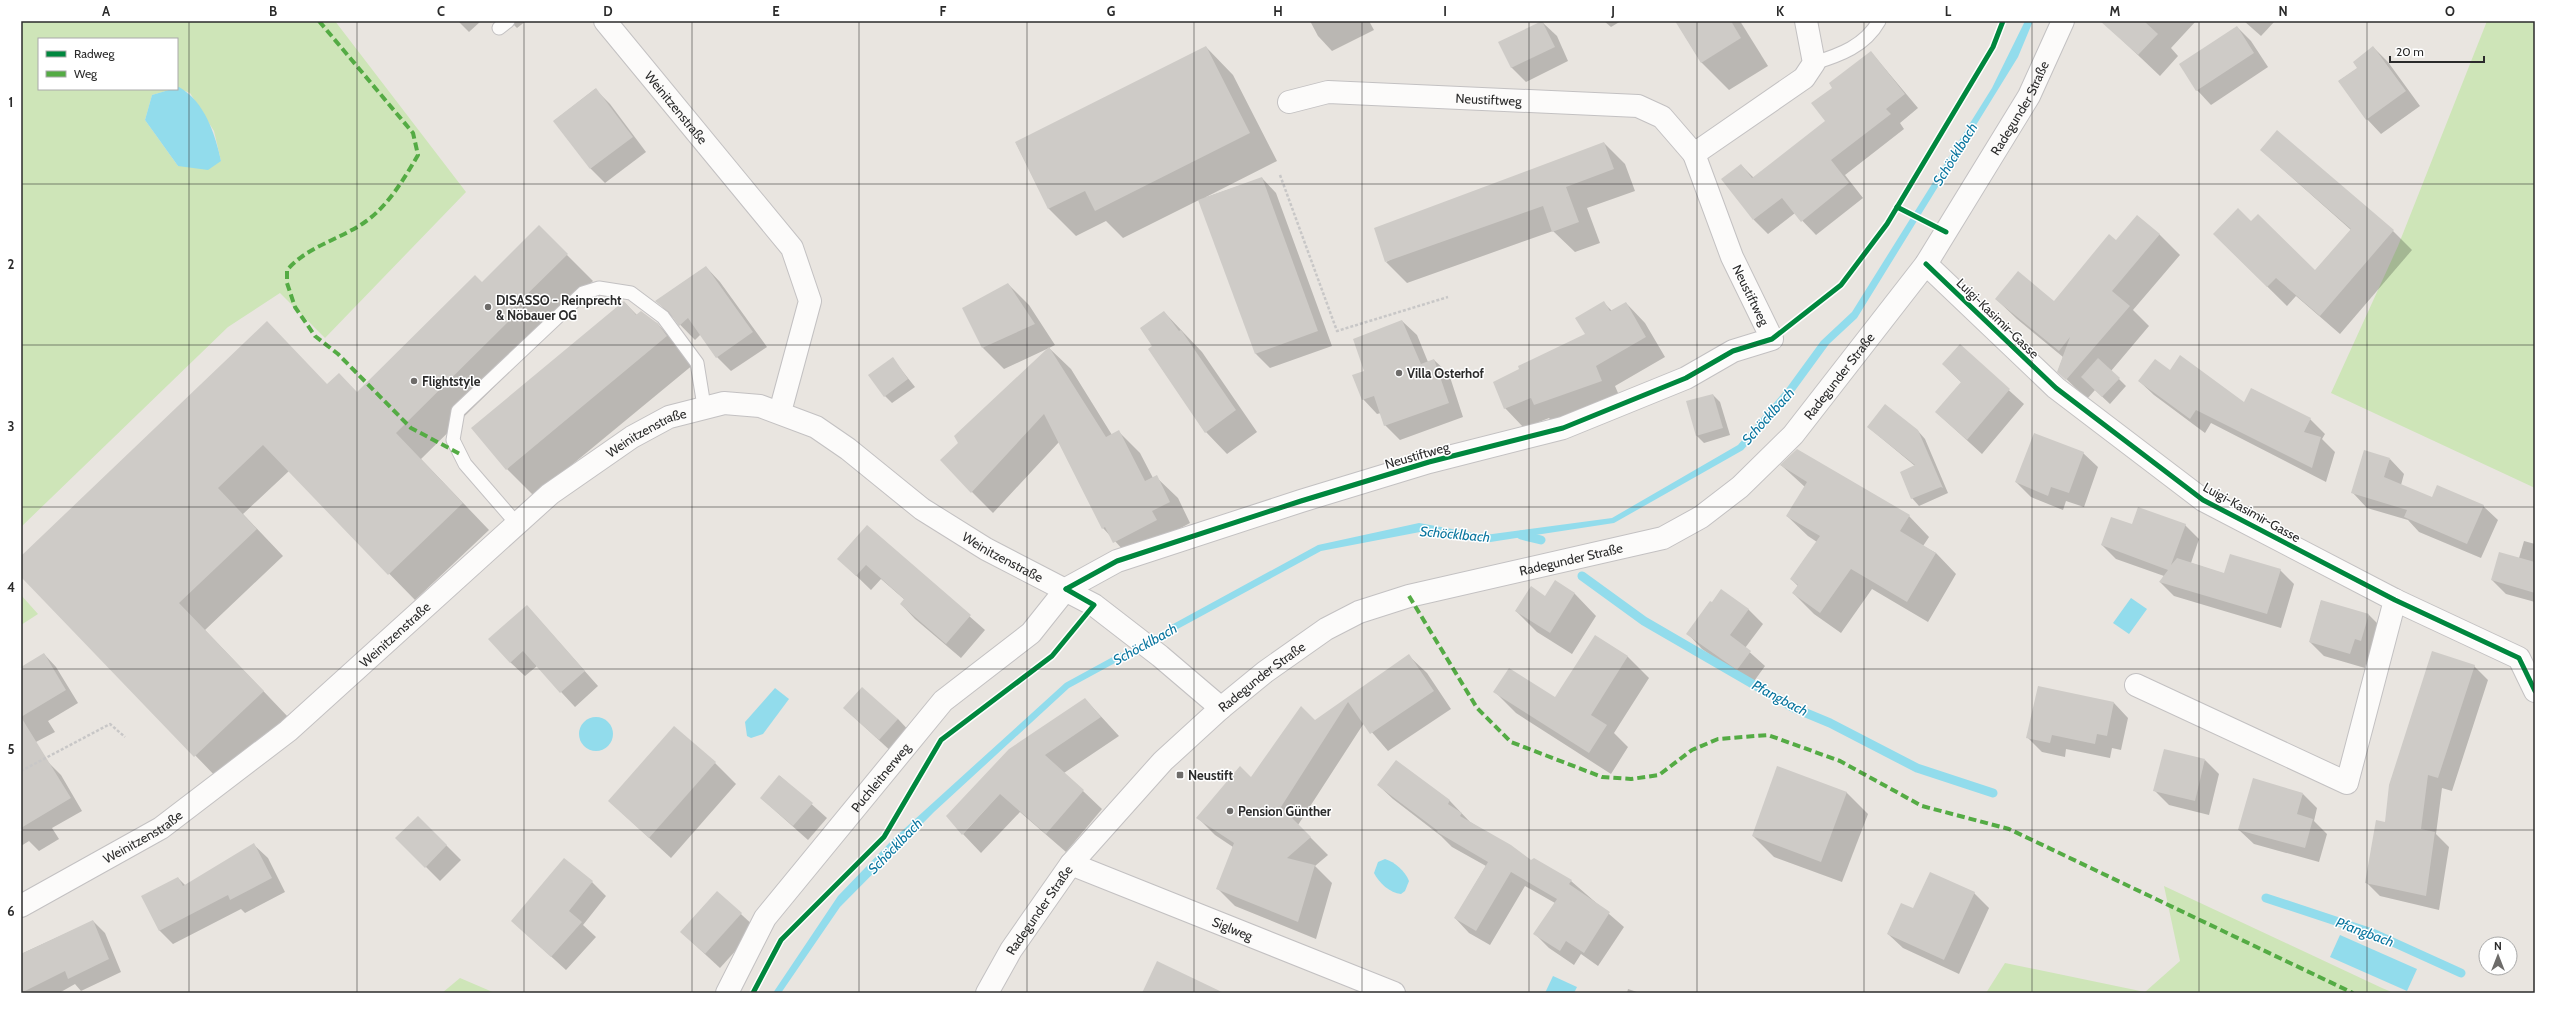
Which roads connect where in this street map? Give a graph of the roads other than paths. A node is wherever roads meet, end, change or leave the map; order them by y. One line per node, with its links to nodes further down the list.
1 (605, 21): 10 (street, Weinitzenstraße)
2 (1806, 21): 5 (street)
3 (1879, 21): 5 (lane)
4 (2063, 21): 8 (street, Radegunder Straße)
5 (1814, 63): 7 (street)
6 (1289, 102): 7 (street, Neustiftweg)
7 (1694, 154): 12 (street, Neustiftweg)
8 (1926, 264): 13 (street, Luigi-Kasimir-Gasse); 16 (street, Radegunder Straße)
9 (704, 406): 10 (street, Weinitzenstraße); 11 (street, Weinitzenstraße); 11 (lane)
10 (780, 412): 12 (street, Weinitzenstraße)
11 (517, 524): 18 (street, Weinitzenstraße)
12 (1066, 589): 16 (street, Weinitzenstraße); 19 (street, Puchleitnerweg)
13 (2396, 600): 14 (street); 15 (street, Luigi-Kasimir-Gasse)
14 (2136, 685)
15 (2535, 691)
16 (1221, 708): 17 (street, Radegunder Straße)
17 (1071, 864): 20 (street, Radegunder Straße); 21 (street, Siglweg)
18 (21, 906)
19 (727, 993)
20 (987, 993)
21 (1394, 993)

